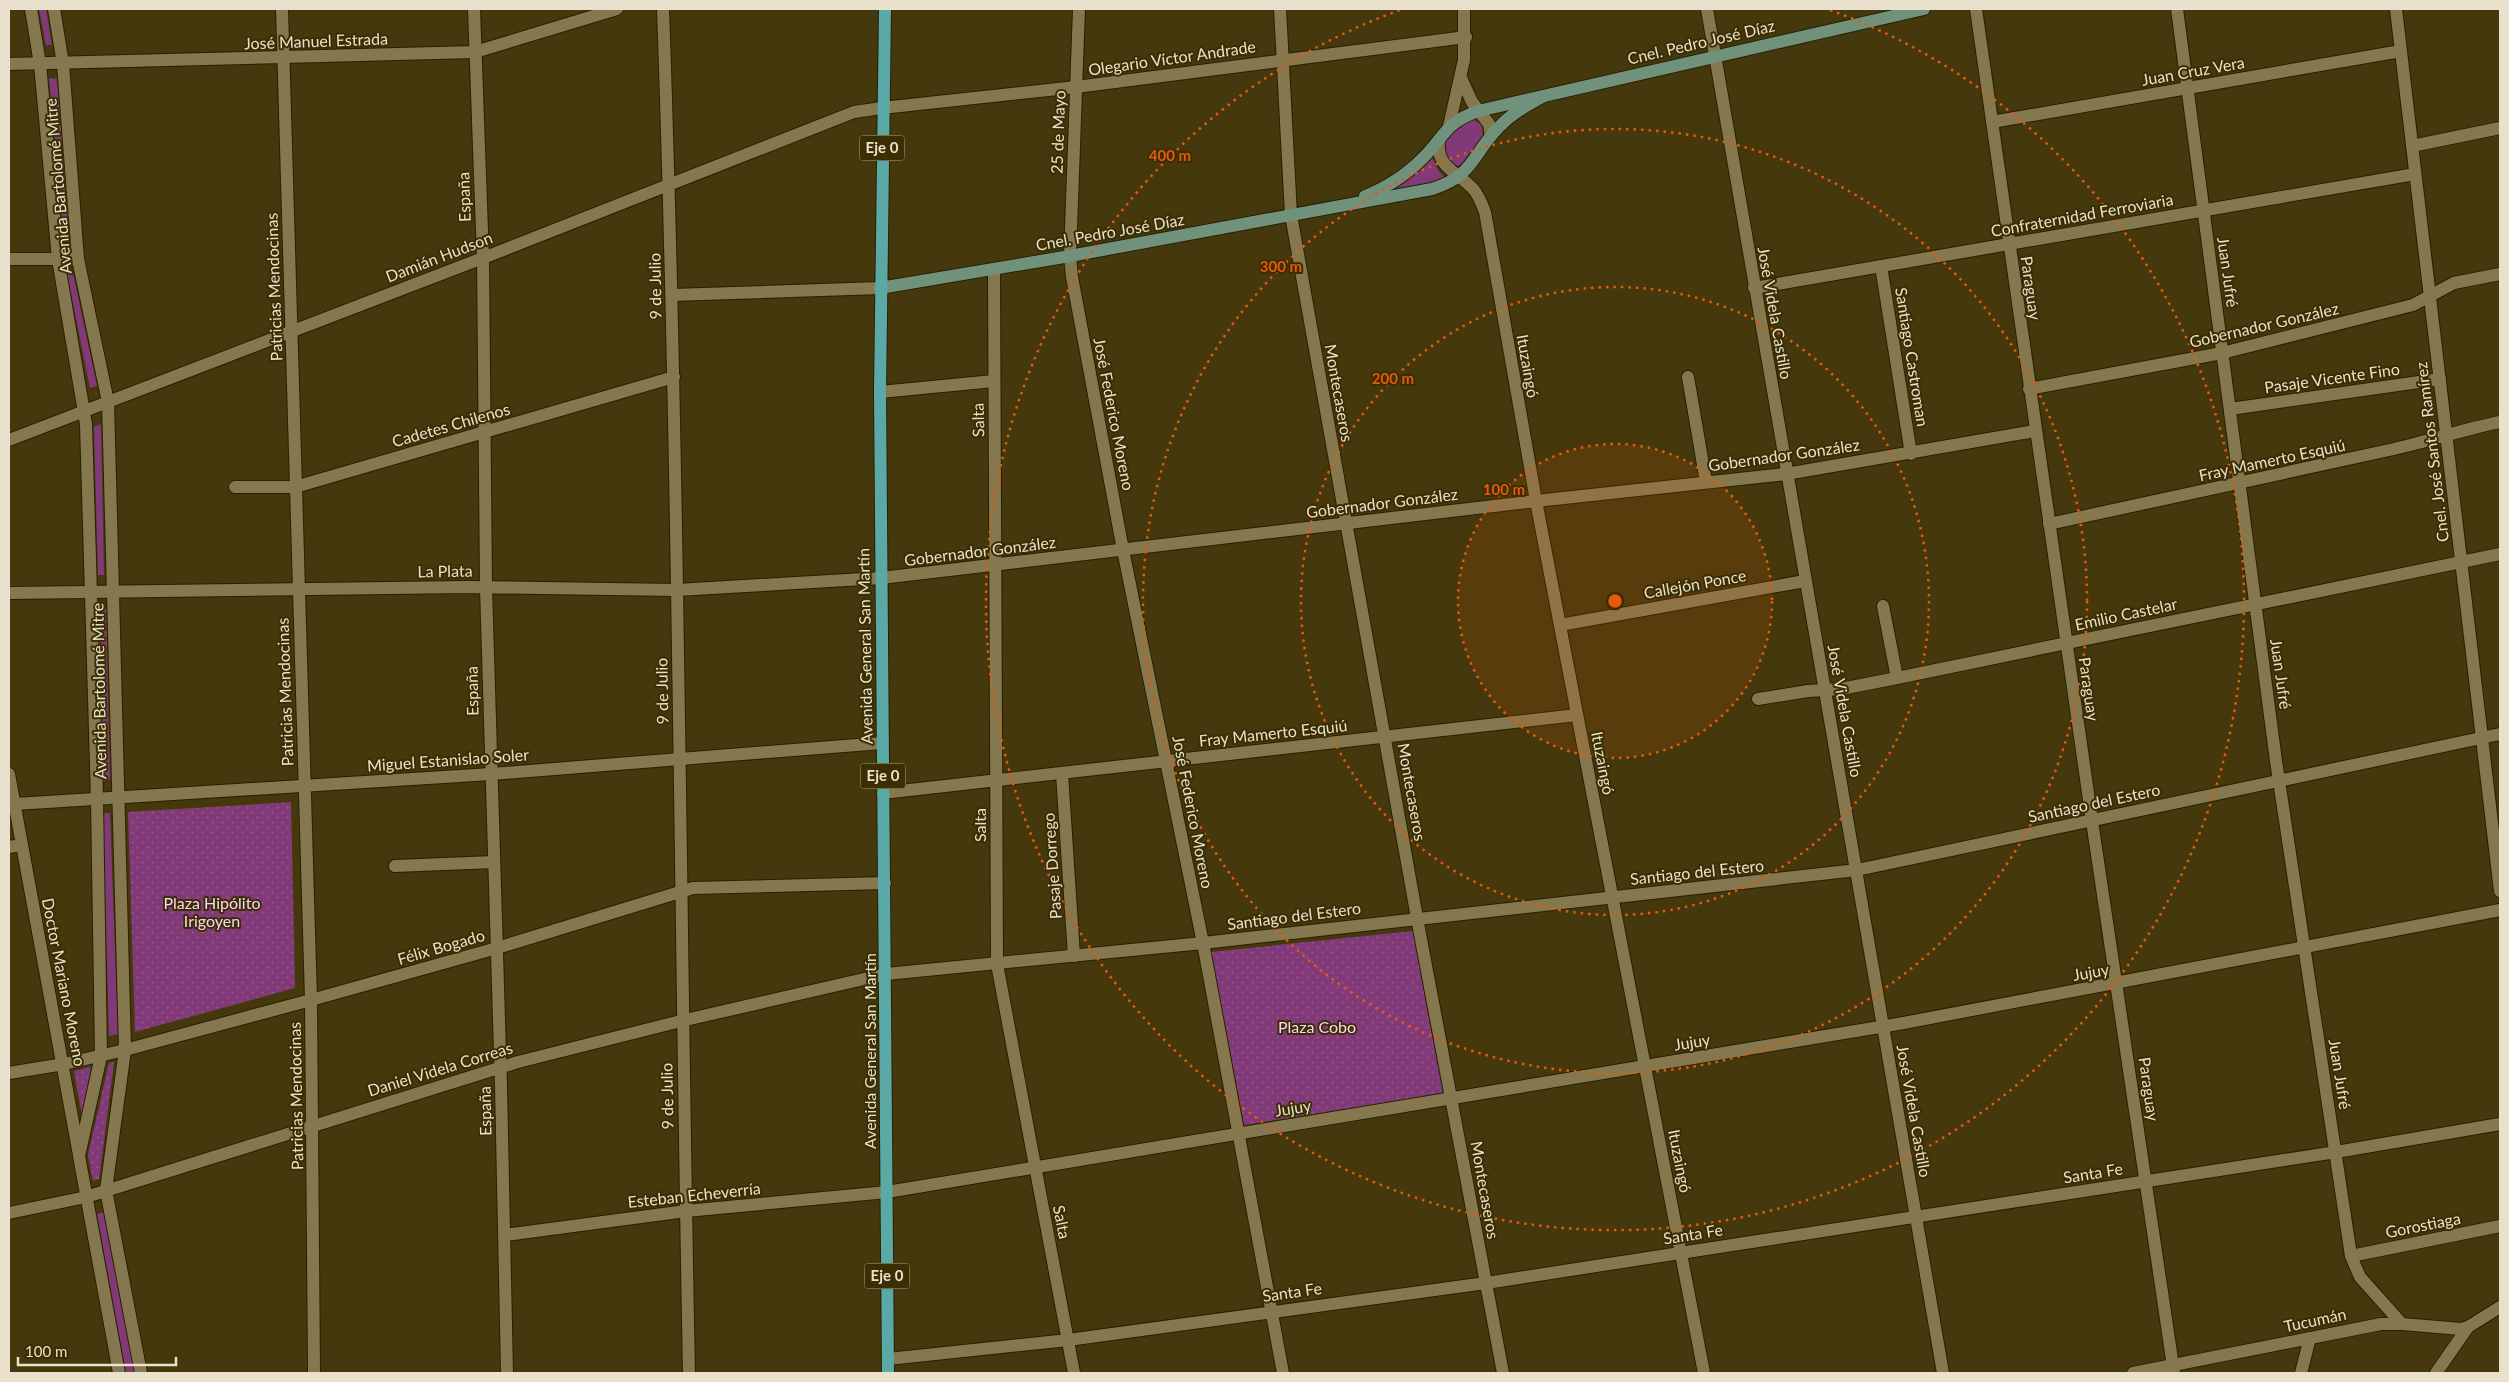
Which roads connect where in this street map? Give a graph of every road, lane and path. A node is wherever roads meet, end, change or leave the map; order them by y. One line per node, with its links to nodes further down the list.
1 (31, 9): 24 (street, Avenida Bartolomé Mitre)
2 (54, 9): 25 (street, Avenida Bartolomé Mitre)
3 (282, 9): 21 (street, Patricias Mendocinas)
4 (474, 9): 19 (street, España)
5 (617, 9): 19 (street, José Manuel Estrada)
6 (663, 9): 40 (street, 9 de Julio)
7 (885, 9): 30 (main road, Avenida General San Martín / Eje 0)
8 (1079, 9): 27 (street, 25 de Mayo)
9 (1280, 9): 22 (street, Montecaseros)
10 (1464, 9): 17 (street)
11 (1707, 9): 20 (street, José Videla Castillo)
12 (1924, 9): 16 (main road, Cnel. Pedro José Díaz)
13 (1976, 9): 32 (street, Paraguay)
14 (2177, 9): 28 (street, Juan Jufré)
15 (2396, 9): 18 (street, Cnel. José Santos Ramírez)
16 (1892, 12): 20 (main road, Cnel. Pedro José Díaz)
17 (1466, 38): 22 (street, Olegario Víctor Andrade); 26 (street)
18 (2401, 51): 28 (street, Juan Cruz Vera); 37 (street, Cnel. José Santos Ramírez)
19 (475, 52): 21 (street, José Manuel Estrada); 46 (street, España)
20 (1715, 55): 29 (main road, Cnel. Pedro José Díaz); 54 (street, José Videla Castillo)
21 (283, 58): 25 (street, José Manuel Estrada); 57 (street, Patricias Mendocinas)
22 (1282, 59): 27 (street, Olegario Víctor Andrade); 43 (street, Montecaseros)
23 (9, 64): 24 (street, José Manuel Estrada)
24 (40, 64): 25 (street, José Manuel Estrada); 48 (street, Avenida Bartolomé Mitre)
25 (63, 64): 49 (street, Avenida Bartolomé Mitre)
26 (1461, 78): 31 (street); 33 (street)
27 (1076, 87): 30 (street, Olegario Víctor Andrade); 45 (street, 25 de Mayo)
28 (2188, 88): 32 (street, Juan Cruz Vera); 42 (street, Juan Jufré)
29 (1544, 96): 31 (main road, Cnel. Pedro José Díaz); 35 (main road, Cnel. Pedro José Díaz)
30 (882, 108): 40 (street, Damián Hudson); 53 (main road, Avenida General San Martín / Eje 0)
31 (1481, 114): 33 (main road, Cnel. Pedro José Díaz); 35 (street)
32 (1992, 122): 44 (street, Paraguay)
33 (1449, 126): 36 (main road, Cnel. Pedro José Díaz)
34 (2500, 128): 37 (street)
35 (1491, 136): 38 (main road, Cnel. Pedro José Díaz)
36 (1439, 141): 38 (street); 41 (main road, Cnel. Pedro José Díaz)
37 (2412, 146): 39 (street, Cnel. José Santos Ramírez)
38 (1455, 174): 41 (main road, Cnel. Pedro José Díaz); 79 (street, Ituzaingó)
39 (2415, 174): 42 (street, Confraternidad Ferroviaria); 56 (street, Cnel. José Santos Ramírez)
40 (669, 185): 46 (street, Damián Hudson); 55 (street, 9 de Julio)
41 (1344, 204): 43 (main road, Cnel. Pedro José Díaz)
42 (2204, 210): 44 (street, Confraternidad Ferroviaria); 58 (street, Juan Jufré)
43 (1291, 215): 45 (main road, Cnel. Pedro José Díaz); 80 (street, Montecaseros)
44 (2009, 243): 50 (street, Confraternidad Ferroviaria); 63 (street, Paraguay)
45 (1070, 256): 51 (main road, Cnel. Pedro José Díaz); 82 (street, José Federico Moreno)
46 (483, 258): 57 (street, Damián Hudson); 70 (street, España)
47 (9, 259): 48 (street)
48 (58, 259): 49 (street); 67 (street, Avenida Bartolomé Mitre)
49 (78, 259): 65 (street, Avenida Bartolomé Mitre)
50 (1881, 266): 54 (street, Confraternidad Ferroviaria); 73 (street, Santiago Castroman)
51 (994, 270): 53 (main road, Cnel. Pedro José Díaz); 62 (street, Salta)
52 (2500, 274): 56 (street, Gobernador González)
53 (880, 288): 55 (street); 64 (main road, Avenida General San Martín / Eje 0)
54 (1754, 288): 74 (street, José Videla Castillo)
55 (672, 295): 59 (street, 9 de Julio)
56 (2430, 297): 58 (street, Gobernador González); 61 (street, Cnel. José Santos Ramírez)
57 (292, 331): 65 (street, Damián Hudson); 78 (street, Patricias Mendocinas)
58 (2222, 353): 63 (street, Gobernador González); 66 (street, Juan Jufré)
59 (674, 377): 70 (street, Cadetes Chilenos); 90 (street, 9 de Julio)
60 (1688, 377): 75 (street)
61 (2440, 379): 66 (street, Pasaje Vicente Fino); 71 (street, Cnel. José Santos Ramírez)
62 (994, 381): 64 (street); 85 (street, Salta)
63 (2029, 389): 69 (street, Paraguay)
64 (880, 392): 86 (main road, Avenida General San Martín / Eje 0)
65 (108, 402): 67 (street, Damián Hudson); 92 (street, Avenida Bartolomé Mitre)
66 (2230, 409): 76 (street, Juan Jufré)
67 (85, 411): 72 (street, Damián Hudson); 91 (street, Avenida Bartolomé Mitre)
68 (2500, 422): 71 (street, Fray Mamerto Esquiú)
69 (2035, 431): 73 (street, Gobernador González); 81 (street, Paraguay)
70 (486, 432): 78 (street, Cadetes Chilenos); 88 (street, España)
71 (2447, 435): 76 (street, Fray Mamerto Esquiú); 84 (street, Cnel. José Santos Ramírez)
72 (9, 440)
73 (1910, 454): 74 (street, Gobernador González)
74 (1786, 474): 75 (street, Gobernador González); 87 (street, José Videla Castillo)
75 (1706, 482): 79 (street, Gobernador González)
76 (2240, 484): 81 (street, Fray Mamerto Esquiú); 94 (street, Juan Jufré)
77 (235, 487): 78 (street, Cadetes Chilenos)
78 (294, 487): 89 (street, Patricias Mendocinas)
79 (1536, 500): 80 (street, Gobernador González); 96 (street, Ituzaingó)
80 (1345, 524): 82 (street, Gobernador González); 103 (street, Montecaseros)
81 (2049, 524): 97 (street, Paraguay)
82 (1123, 550): 85 (street, Gobernador González); 107 (street, José Federico Moreno)
83 (2500, 554): 84 (street, Emilio Castelar)
84 (2461, 562): 94 (street, Emilio Castelar); 104 (street, Cnel. José Santos Ramírez)
85 (996, 566): 86 (street, Gobernador González); 112 (street, Salta)
86 (880, 578): 90 (street, La Plata); 105 (main road, Avenida General San Martín / Eje 0)
87 (1806, 581): 96 (street, Callejón Ponce); 99 (street, José Videla Castillo)
88 (486, 587): 89 (street, La Plata); 90 (street, La Plata); 109 (street, España)
89 (298, 590): 92 (street, La Plata); 113 (street, Patricias Mendocinas)
90 (676, 590): 106 (street, 9 de Julio)
91 (91, 592): 92 (street, La Plata); 93 (street, La Plata); 116 (street, Avenida Bartolomé Mitre)
92 (113, 592): 115 (street, Avenida Bartolomé Mitre)
93 (9, 593)
94 (2255, 604): 97 (street, Emilio Castelar); 111 (street, Juan Jufré)
95 (1883, 606): 98 (street)
96 (1560, 625): 101 (street, Ituzaingó)
97 (2066, 643): 98 (street, Emilio Castelar); 118 (street, Paraguay)
98 (1897, 678): 99 (street, Emilio Castelar)
99 (1826, 690): 100 (street, Emilio Castelar); 123 (street, José Videla Castillo)
100 (1758, 698)
101 (1577, 715): 103 (street, Fray Mamerto Esquiú); 127 (street, Ituzaingó)
102 (2500, 734): 104 (street, Santiago del Estero)
103 (1386, 736): 107 (street, Fray Mamerto Esquiú); 129 (street, Montecaseros)
104 (2481, 737): 111 (street, Santiago del Estero); 126 (street, Cnel. José Santos Ramírez)
105 (882, 743): 106 (street, Miguel Estanislao Soler); 114 (main road, Avenida General San Martín / Eje 0)
106 (679, 758): 109 (street, Miguel Estanislao Soler); 125 (street, 9 de Julio)
107 (1166, 762): 110 (street, Fray Mamerto Esquiú); 130 (street, José Federico Moreno)
108 (9, 774): 117 (street, Doctor Mariano Moreno)
109 (490, 774): 113 (street, Miguel Estanislao Soler); 121 (street, España)
110 (1062, 774): 112 (street, Fray Mamerto Esquiú); 133 (street, Pasaje Dorrego)
111 (2280, 780): 118 (street, Santiago del Estero); 132 (street, Juan Jufré)
112 (996, 781): 114 (street, Fray Mamerto Esquiú); 134 (street, Salta)
113 (305, 786): 115 (street, Miguel Estanislao Soler); 137 (street, Patricias Mendocinas)
114 (883, 793): 124 (main road, Avenida General San Martín / Eje 0)
115 (117, 798): 116 (street, Miguel Estanislao Soler); 140 (street, Avenida Bartolomé Mitre)
116 (97, 799): 117 (street, Miguel Estanislao Soler); 141 (street, Avenida Bartolomé Mitre)
117 (15, 804): 119 (street, Doctor Mariano Moreno)
118 (2092, 820): 123 (street, Santiago del Estero); 136 (street, Paraguay)
119 (22, 845): 120 (street); 142 (street, Doctor Mariano Moreno)
120 (9, 847)
121 (494, 862): 122 (street); 131 (street, España)
122 (395, 866)
123 (1856, 870): 127 (street, Santiago del Estero); 139 (street, José Videla Castillo)
124 (885, 883): 125 (street, Félix Bogado); 135 (main road, Avenida General San Martín / Eje 0)
125 (682, 891): 131 (street, Félix Bogado); 138 (street, 9 de Julio)
126 (2500, 891)
127 (1612, 898): 129 (street, Santiago del Estero); 143 (street, Ituzaingó)
128 (2500, 910): 132 (street, Jujuy)
129 (1417, 918): 130 (street, Santiago del Estero); 146 (street, Montecaseros)
130 (1203, 942): 133 (street, Santiago del Estero); 149 (street, José Federico Moreno)
131 (497, 948): 137 (street, Félix Bogado); 144 (street, España)
132 (2303, 948): 136 (street, Jujuy); 150 (street, Juan Jufré)
133 (1074, 956): 134 (street, Santiago del Estero)
134 (997, 964): 135 (street, Santiago del Estero); 152 (street, Salta)
135 (886, 974): 138 (street, Daniel Videla Correas); 155 (main road, Avenida General San Martín / Eje 0)
136 (2116, 984): 139 (street, Jujuy); 153 (street, Paraguay)
137 (311, 1000): 140 (street, Félix Bogado); 147 (street, Patricias Mendocinas)
138 (682, 1021): 144 (street, Daniel Videla Correas); 157 (street, 9 de Julio)
139 (1883, 1027): 143 (street, Jujuy); 159 (street, José Videla Castillo)
140 (125, 1050): 141 (street, Félix Bogado); 154 (street, Avenida Bartolomé Mitre)
141 (101, 1056): 142 (street, Félix Bogado); 151 (street, Avenida Bartolomé Mitre)
142 (64, 1064): 145 (street, Félix Bogado); 151 (street, Doctor Mariano Moreno)
143 (1645, 1066): 146 (street, Jujuy); 162 (street, Ituzaingó)
144 (500, 1067): 147 (street, Daniel Videla Correas); 161 (street, España)
145 (9, 1073)
146 (1452, 1098): 149 (street, Jujuy); 164 (street, Montecaseros)
147 (313, 1124): 154 (street, Daniel Videla Correas); 175 (street, Patricias Mendocinas)
148 (2500, 1124): 150 (street, Santa Fe)
149 (1238, 1134): 152 (street, Jujuy); 166 (street, José Federico Moreno)
150 (2336, 1152): 153 (street, Santa Fe); 163 (street, Juan Jufré)
151 (79, 1156): 156 (street, Doctor Mariano Moreno)
152 (1036, 1168): 155 (street, Jujuy); 170 (street, Salta)
153 (2147, 1181): 159 (street, Santa Fe); 172 (street, Paraguay)
154 (106, 1190): 156 (street, Daniel Videla Correas); 174 (street, Avenida Bartolomé Mitre)
155 (887, 1192): 157 (street, Esteban Echeverría); 171 (main road, Avenida General San Martín / Eje 0)
156 (86, 1197): 158 (street, Daniel Videla Correas); 173 (street)
157 (686, 1211): 161 (street, Esteban Echeverría); 177 (street, 9 de Julio)
158 (9, 1213)
159 (1916, 1216): 162 (street, Santa Fe); 183 (street, José Videla Castillo)
160 (2500, 1226): 163 (street, Gorostiaga)
161 (505, 1234): 176 (street, España)
162 (1681, 1253): 164 (street, Santa Fe); 182 (street, Ituzaingó)
163 (2351, 1256): 167 (street, Juan Jufré)
164 (1486, 1283): 166 (street, Santa Fe); 181 (street, Montecaseros)
165 (2500, 1307): 168 (street, Tucumán)
166 (1273, 1311): 170 (street, Santa Fe); 180 (street, José Federico Moreno)
167 (2402, 1324): 168 (street, Tucumán); 169 (street, Tucumán)
168 (2468, 1327): 186 (street)
169 (2310, 1338): 172 (street, Tucumán); 185 (street)
170 (1068, 1340): 171 (street, Santa Fe); 179 (street, Salta)
171 (888, 1359): 178 (main road, Avenida General San Martín / Eje 0)
172 (2173, 1370): 184 (street, Tucumán)
173 (120, 1373)
174 (141, 1373)
175 (314, 1373)
176 (507, 1373)
177 (689, 1373)
178 (888, 1373)
179 (1074, 1373)
180 (1283, 1373)
181 (1503, 1373)
182 (1704, 1373)
183 (1942, 1373)
184 (2133, 1373)
185 (2301, 1373)
186 (2436, 1373)

